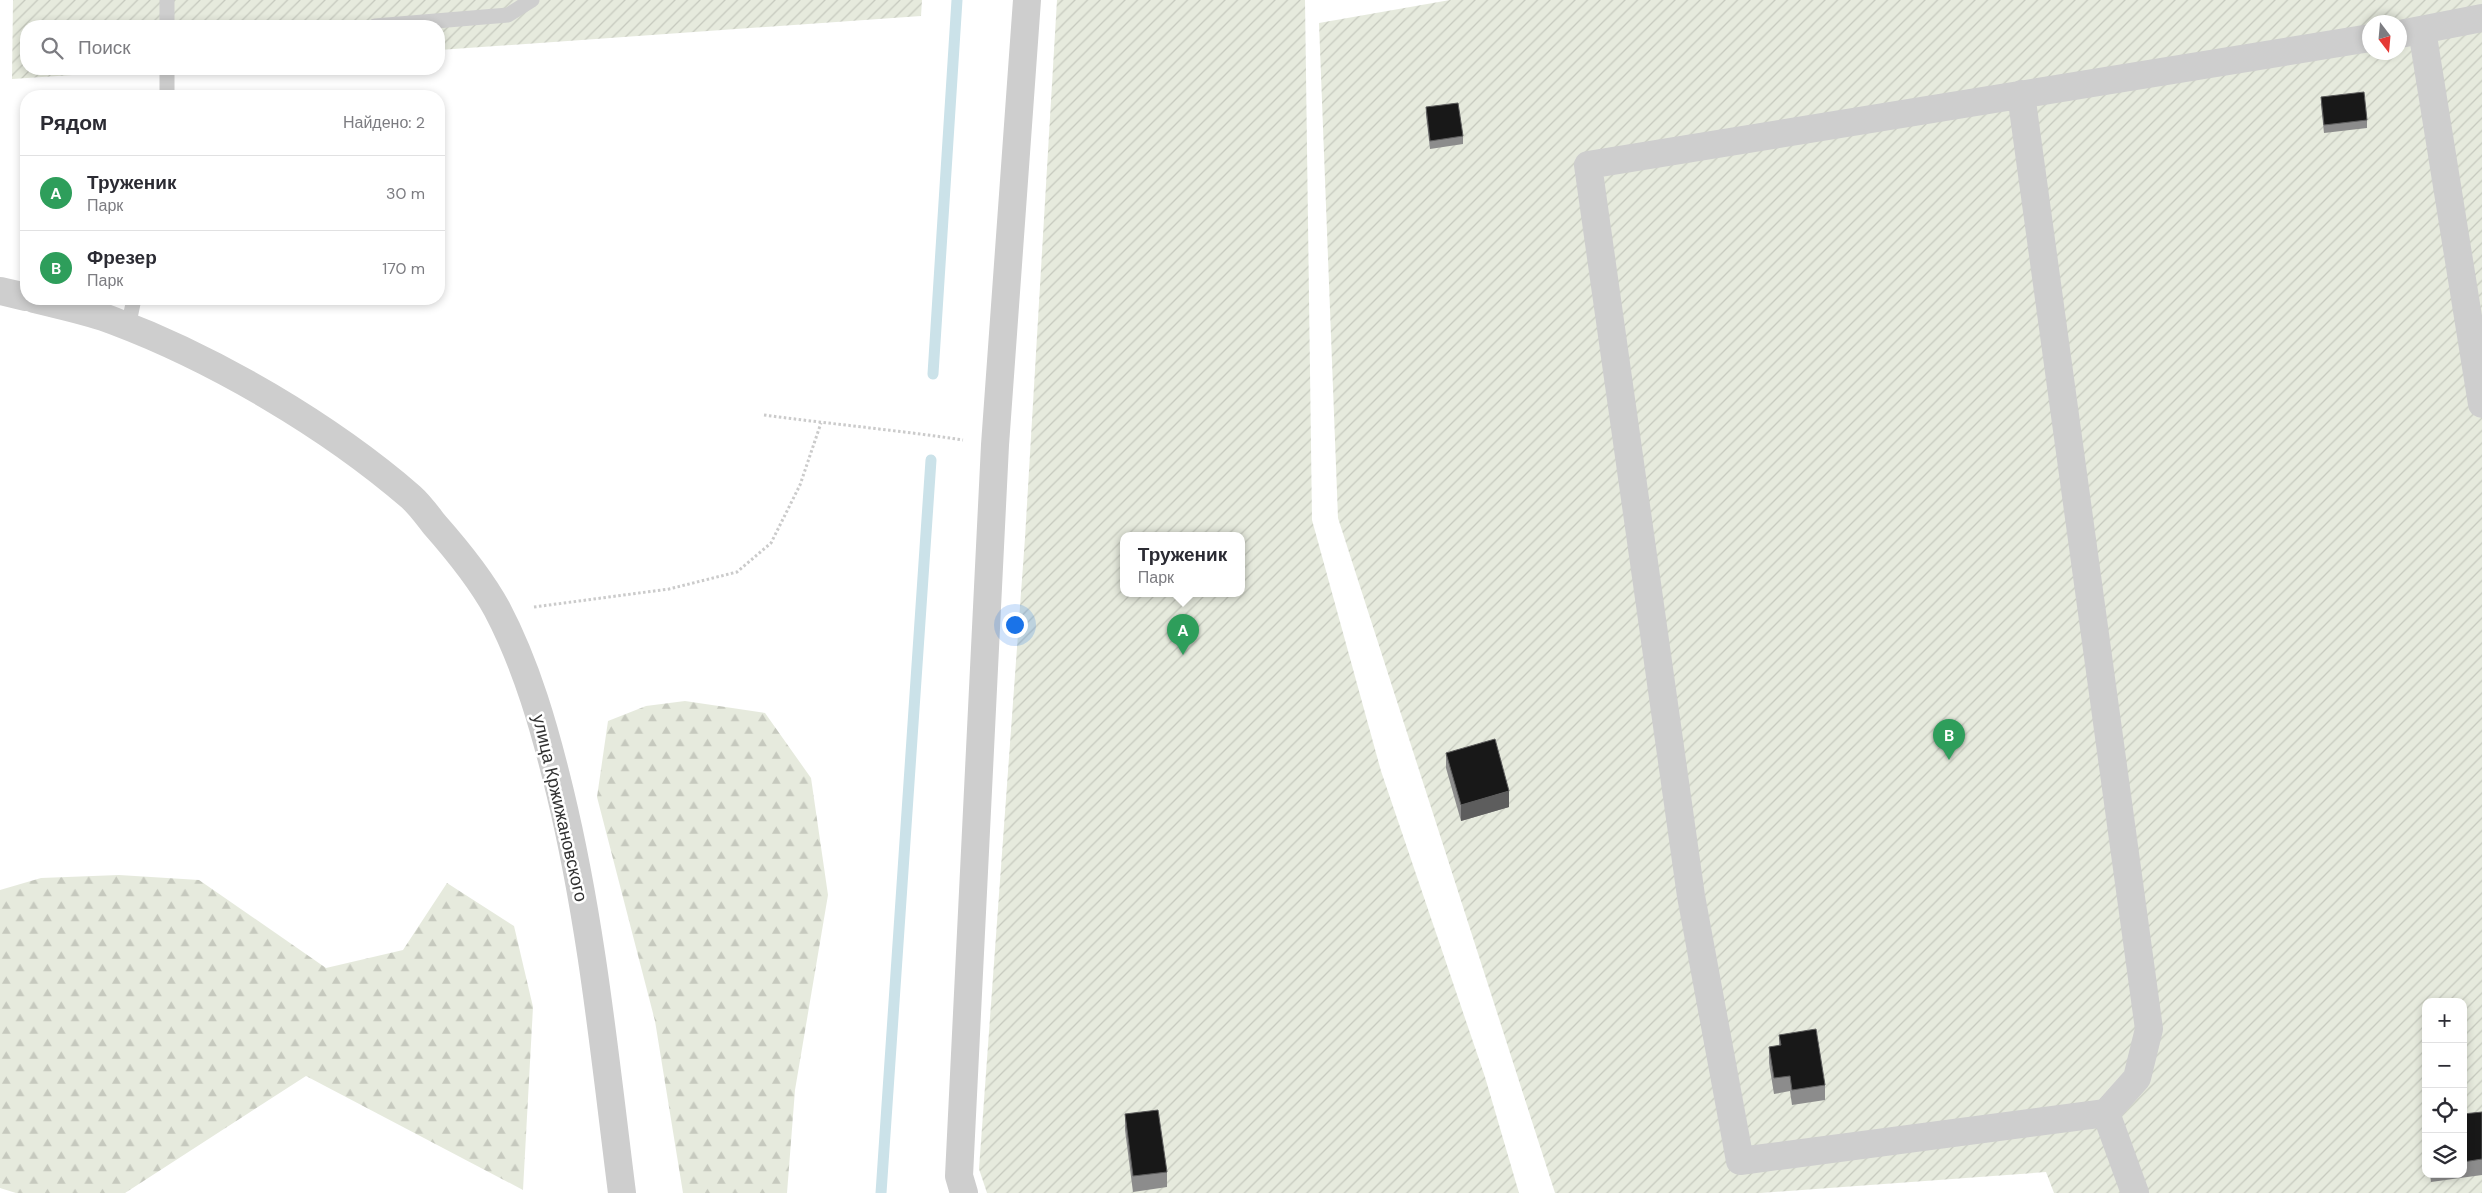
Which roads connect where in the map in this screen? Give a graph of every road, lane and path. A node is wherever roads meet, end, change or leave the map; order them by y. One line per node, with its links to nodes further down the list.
1 (168, 0): 5 (lane)
2 (532, 0): 6 (lane)
3 (1027, 0): 20 (street)
4 (2482, 18): 7 (street)
5 (168, 20)
6 (445, 20)
7 (2411, 32): 17 (street)
8 (2362, 39): 11 (street)
9 (167, 75): 10 (lane)
10 (167, 90)
11 (2021, 94): 22 (street); 22 (street)
12 (0, 292): 13 (street)
13 (20, 295)
14 (56, 305): 16 (street, улица Кржижановского)
15 (133, 305): 16 (lane)
16 (128, 327): 21 (street, улица Кржижановского)
17 (2482, 404)
18 (764, 415): 19 (path)
19 (822, 423): 20 (path); 21 (path)
20 (996, 445): 24 (street)
21 (496, 609): 23 (street, улица Кржижановского)
22 (2106, 1113): 25 (street)
23 (622, 1193)
24 (964, 1193)
25 (2135, 1193)

